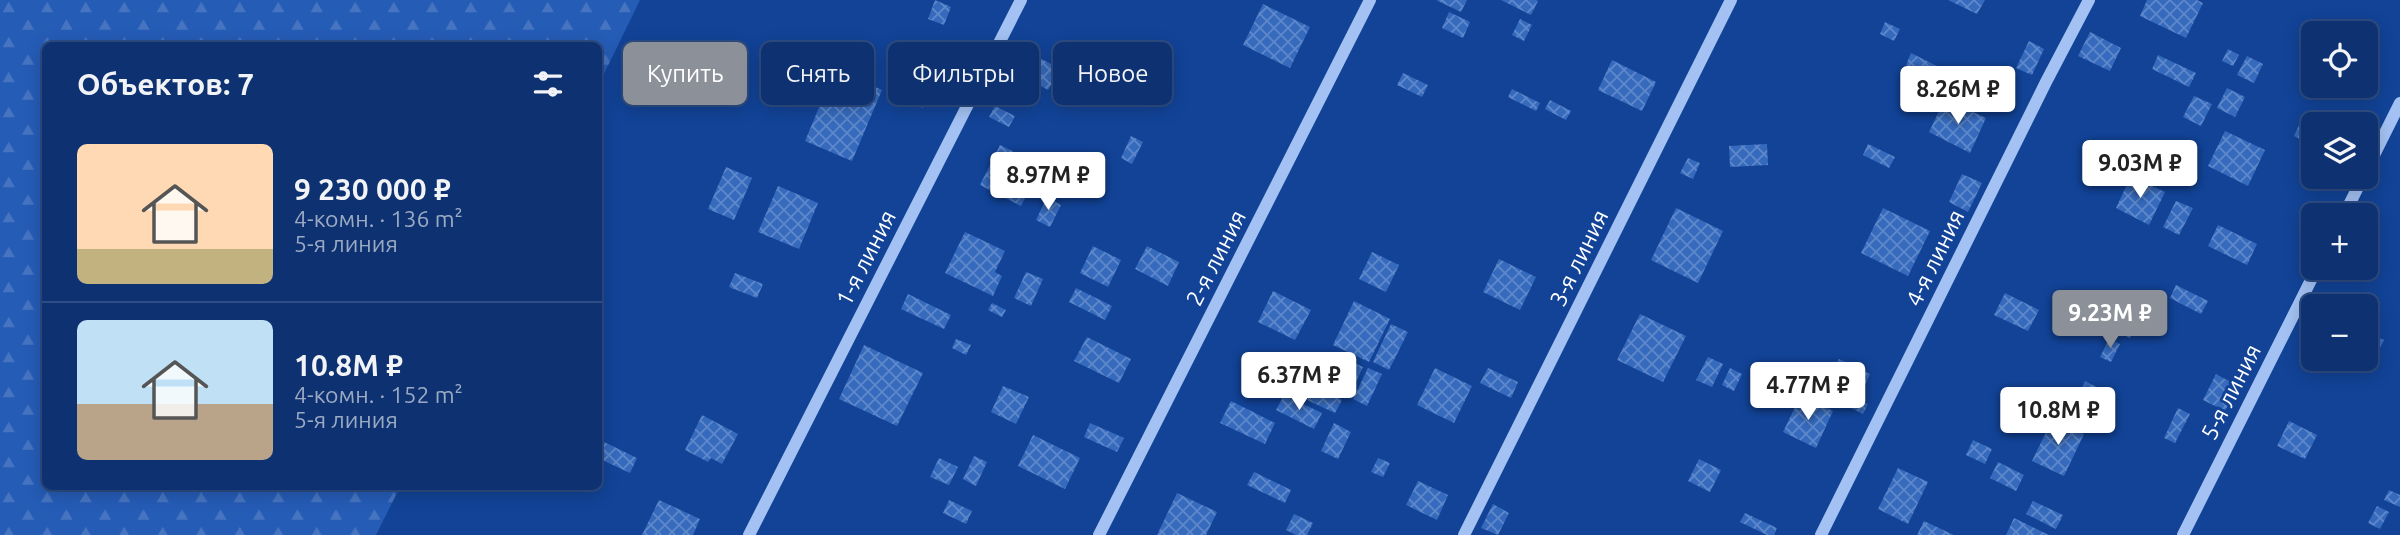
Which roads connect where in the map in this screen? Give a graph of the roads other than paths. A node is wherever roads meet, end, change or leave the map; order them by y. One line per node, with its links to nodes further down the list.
1 (1021, 0): 8 (street, 1-я линия)
2 (1370, 0): 9 (street, 2-я линия)
3 (1731, 0): 10 (street, 3-я линия)
4 (2089, 0): 11 (street, 4-я линия)
5 (2400, 103): 6 (street)
6 (2378, 146)
7 (2311, 280): 12 (street, 5-я линия)
8 (749, 535)
9 (1099, 535)
10 (1464, 535)
11 (1821, 535)
12 (2183, 535)

